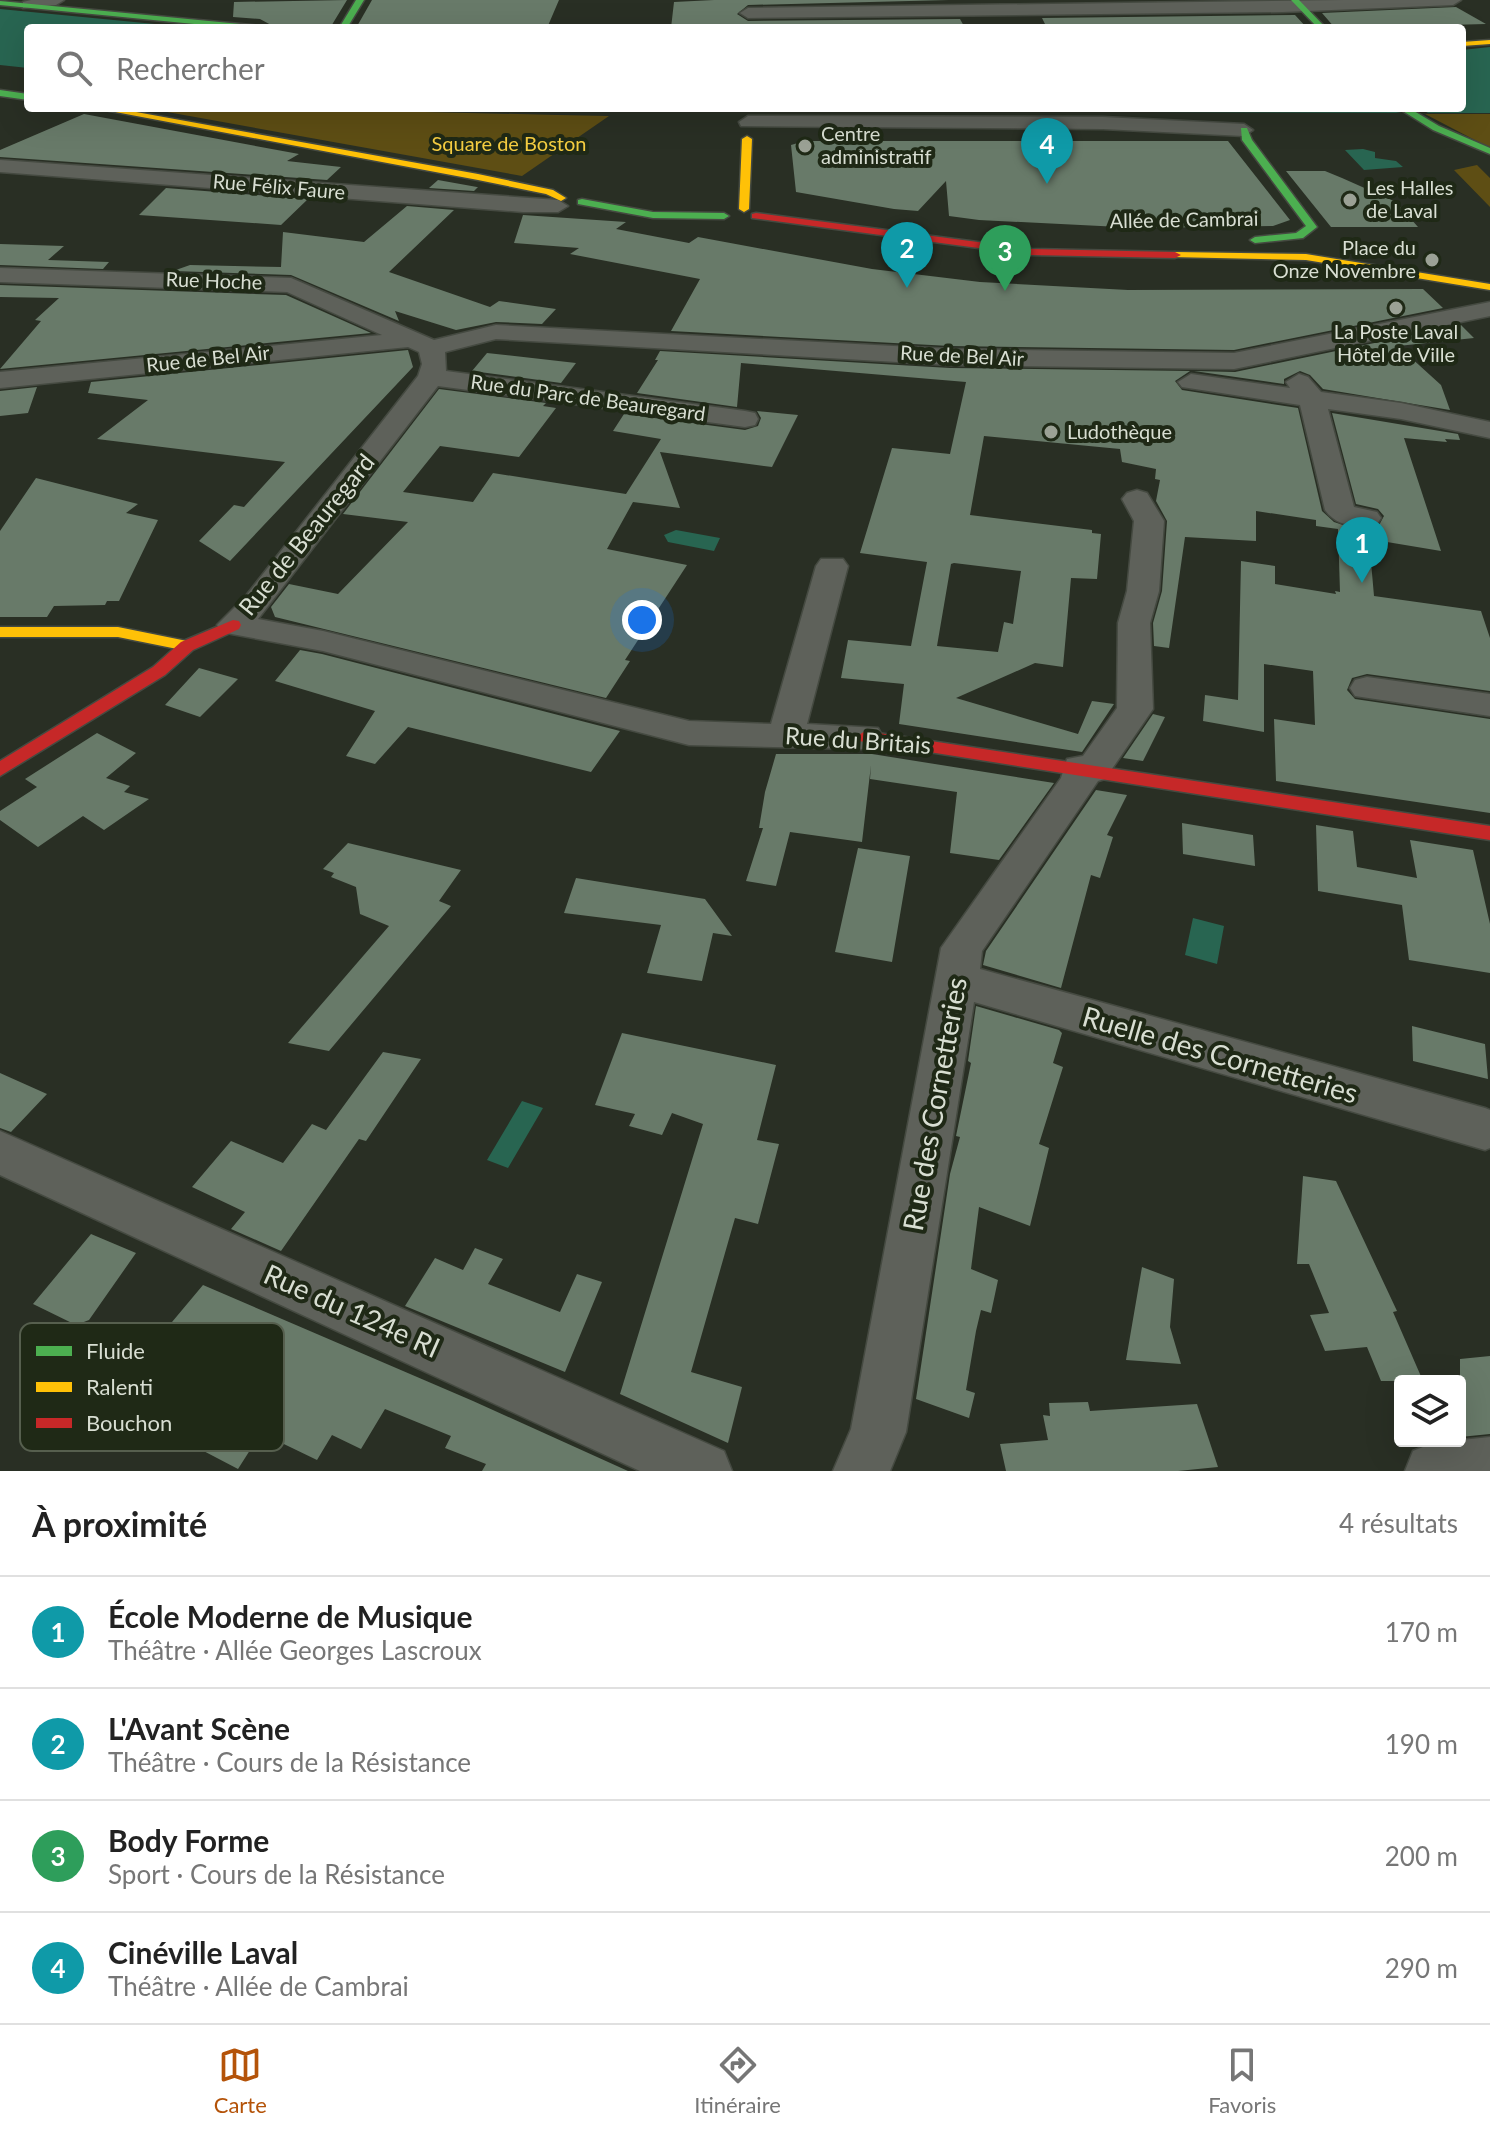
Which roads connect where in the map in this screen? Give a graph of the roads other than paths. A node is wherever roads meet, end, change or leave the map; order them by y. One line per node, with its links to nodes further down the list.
1 (56, 0): 6 (street)
2 (360, 0): 11 (main road)
3 (1453, 0): 5 (street)
4 (0, 3): 6 (main road)
5 (1298, 3): 8 (street); 13 (main road)
6 (28, 5): 10 (main road)
7 (1024, 5): 8 (street); 9 (street); 12 (street)
8 (1136, 5)
9 (747, 14)
10 (220, 24)
11 (345, 24)
12 (1033, 24)
13 (1318, 24)
14 (1490, 42): 15 (main road)
15 (1466, 44)
16 (0, 93): 17 (main road)
17 (24, 96)
18 (121, 112): 24 (main road)
19 (1409, 112): 22 (main road)
20 (748, 123): 21 (street); 25 (main road)
21 (1244, 131): 26 (main road, Allée de Cambrai)
22 (1490, 151)
23 (0, 166): 24 (street, Rue Félix Faure)
24 (559, 202): 25 (main road)
25 (750, 212): 26 (main road)
26 (1054, 253): 28 (main road)
27 (0, 275): 31 (street, Rue Hoche)
28 (1406, 276): 29 (main road); 29 (main road)
29 (1486, 282): 30 (street, Rue de Bel Air)
30 (1490, 306): 32 (street, Rue de Bel Air)
31 (423, 344): 32 (street, Rue de Bel Air); 33 (street); 34 (street, Rue de Bel Air)
32 (1267, 356): 36 (street)
33 (431, 377): 37 (street, Rue du Parc de Beauregard); 42 (street, Rue de Beauregard)
34 (0, 380)
35 (1191, 382): 36 (street)
36 (1312, 398): 38 (street); 40 (street)
37 (745, 419)
38 (1490, 430)
39 (1137, 499): 49 (street, Rue des Cornetteries)
40 (1366, 518)
41 (832, 566): 47 (street)
42 (233, 625): 44 (main road, Rue de Beauregard); 47 (street, Rue du Britais)
43 (0, 632): 44 (main road)
44 (187, 646): 50 (main road, Rue de Beauregard)
45 (1367, 688): 46 (street)
46 (1490, 705)
47 (786, 735): 48 (street, Rue du Britais)
48 (865, 737): 49 (main road, Rue du Britais)
49 (1086, 769): 51 (main road, Rue du Britais); 52 (street, Rue des Cornetteries)
50 (0, 770)
51 (1490, 833)
52 (956, 980): 53 (street, Ruelle des Cornetteries); 57 (street, Rue des Cornetteries)
53 (1485, 1129)
54 (0, 1152): 56 (street, Rue du 124e RI)
55 (1490, 1465): 58 (street)
56 (704, 1471)
57 (861, 1471)
58 (1433, 1471)

